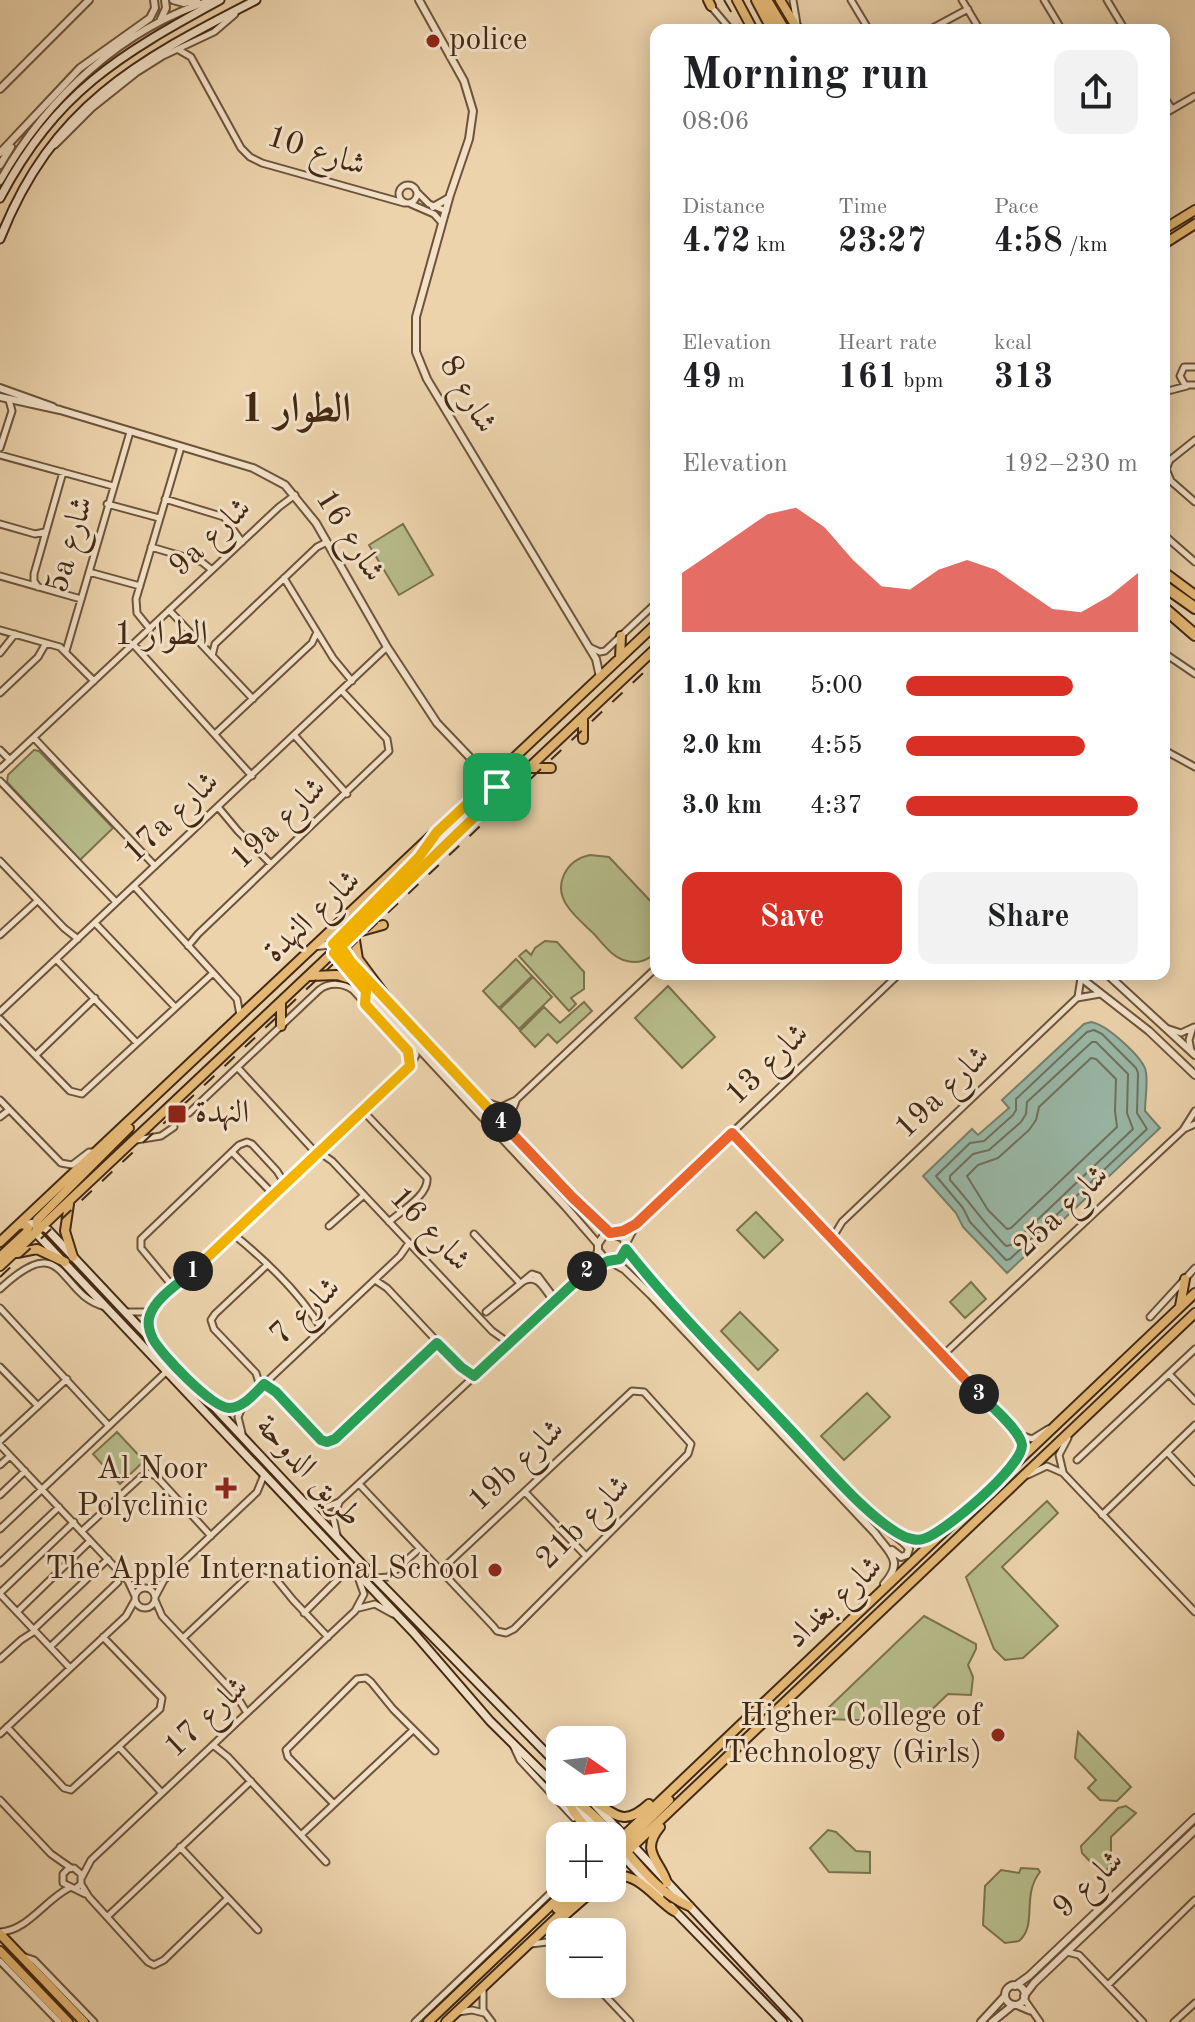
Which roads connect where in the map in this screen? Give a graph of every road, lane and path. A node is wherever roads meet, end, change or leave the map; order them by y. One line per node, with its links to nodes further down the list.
1 (89, 0): 36 (street)
2 (154, 0): 40 (street)
3 (165, 0): 21 (street)
4 (173, 0): 5 (street)
5 (197, 0)
6 (213, 0): 21 (street)
7 (220, 0): 44 (main road)
8 (256, 0): 20 (main road)
9 (419, 0): 49 (street, شارع 8)
10 (757, 0): 24 (highway)
11 (766, 0): 25 (highway)
12 (780, 0): 26 (main road)
13 (793, 0): 27 (street)
14 (851, 0): 28 (street)
15 (1044, 0): 31 (street)
16 (1107, 0): 32 (street)
17 (709, 2): 22 (street)
18 (736, 3): 23 (main road)
19 (965, 5): 29 (street); 30 (street)
20 (239, 9): 33 (street); 41 (main road)
21 (161, 21): 42 (street)
22 (726, 24)
23 (749, 24)
24 (770, 24)
25 (780, 24)
26 (794, 24)
27 (797, 24)
28 (865, 24)
29 (939, 24)
30 (976, 24)
31 (1058, 24)
32 (1121, 24)
33 (194, 43): 34 (street); 35 (street)
34 (179, 50): 35 (street); 41 (street)
35 (191, 57): 51 (street, شارع 10)
36 (0, 89)
37 (1195, 96): 39 (street)
38 (1170, 107): 39 (street)
39 (1172, 110)
40 (23, 131): 43 (street); 45 (street)
41 (50, 147): 59 (main road)
42 (20, 150): 44 (main road); 46 (street)
43 (0, 153)
44 (21, 161): 50 (main road)
45 (0, 165)
46 (0, 181)
47 (399, 192): 48 (street); 51 (street, شارع 10); 52 (street)
48 (417, 192): 52 (street); 53 (street)
49 (449, 196): 53 (street); 55 (street, شارع 8)
50 (0, 198)
51 (386, 200): 52 (street, شارع 10)
52 (407, 203): 56 (street)
53 (433, 207): 55 (street)
54 (1195, 210): 58 (main road)
55 (446, 211): 56 (street, شارع 8)
56 (442, 223): 118 (street, شارع 8)
57 (1195, 224): 60 (main road)
58 (1170, 225)
59 (0, 239)
60 (1170, 240)
61 (1195, 366): 62 (street)
62 (1180, 373): 63 (street); 64 (street)
63 (1170, 386)
64 (1192, 387): 66 (street)
65 (0, 388): 70 (street, شارع 16)
66 (1170, 390)
67 (0, 397): 68 (street, شارع 16)
68 (9, 400): 69 (street, شارع 16); 71 (street)
69 (22, 404): 70 (street, شارع 16); 71 (street)
70 (60, 410): 72 (street, شارع 16)
71 (12, 411): 75 (street)
72 (128, 431): 74 (street, شارع 16); 80 (street, 5a شارع)
73 (1195, 440): 77 (street)
74 (179, 446): 81 (street, شارع 16); 82 (street)
75 (0, 448)
76 (0, 455): 78 (street)
77 (1170, 468)
78 (63, 472): 80 (street); 87 (street)
79 (1170, 472): 83 (street)
80 (113, 486): 84 (street, 5a شارع)
81 (293, 493): 89 (street, 9a شارع); 90 (street, شارع 16)
82 (165, 499): 85 (street); 89 (street)
83 (1195, 502)
84 (107, 504): 85 (street); 94 (street, 5a شارع)
85 (159, 518): 91 (street)
86 (0, 524): 87 (street)
87 (46, 531): 99 (street)
88 (1170, 540): 92 (street)
89 (242, 542): 93 (street, 9a شارع)
90 (327, 542): 97 (street); 119 (street, شارع 16)
91 (151, 547): 93 (street); 98 (street)
92 (1195, 562)
93 (212, 570): 105 (street, 9a شارع)
94 (89, 572): 98 (street); 102 (street, 5a شارع)
95 (0, 576): 99 (street)
96 (1170, 576): 101 (main road)
97 (284, 578): 112 (street); 123 (street)
98 (140, 586): 109 (street)
99 (38, 587): 102 (street)
100 (1170, 590): 103 (highway)
101 (1195, 595)
102 (81, 599): 120 (street, 5a شارع)
103 (1195, 608)
104 (650, 609): 115 (street)
105 (169, 610): 109 (street, 9a شارع); 123 (street)
106 (1170, 614): 108 (highway)
107 (1170, 619): 108 (highway)
108 (1182, 626): 114 (highway)
109 (152, 627): 117 (street, 9a شارع)
110 (0, 630): 113 (street)
111 (650, 630): 126 (main road, شارع النهدة)
112 (317, 632): 129 (street); 133 (street)
113 (15, 634): 116 (street); 121 (street)
114 (1195, 635)
115 (621, 636): 118 (street); 126 (main road)
116 (46, 643): 120 (street); 132 (street)
117 (132, 646): 130 (street, 9a شارع); 135 (street)
118 (587, 646): 125 (street, شارع 8)
119 (389, 649): 129 (street, 17a شارع); 143 (street, شارع 16)
120 (66, 651): 130 (street)
121 (0, 653)
122 (650, 654): 134 (main road, شارع النهدة)
123 (212, 656): 133 (street)
124 (1170, 657): 127 (street)
125 (596, 659): 126 (street); 128 (street, شارع 8)
126 (617, 662): 128 (main road, شارع النهدة)
127 (1195, 674)
128 (600, 678): 147 (main road, شارع النهدة)
129 (352, 681): 131 (street, 17a شارع)
130 (92, 682): 136 (street, 9a شارع)
131 (342, 691): 137 (street, 17a شارع); 152 (street, 19a شارع)
132 (0, 693)
133 (253, 699): 135 (street)
134 (583, 717): 138 (main road); 144 (main road, شارع النهدة)
135 (215, 734): 148 (street)
136 (34, 738): 141 (street, 9a شارع); 157 (street)
137 (293, 738): 148 (street, 17a شارع); 152 (street)
138 (583, 739)
139 (0, 752): 141 (street)
140 (1170, 753): 142 (street)
141 (8, 761): 146 (street, 9a شارع)
142 (1195, 767)
143 (480, 768): 147 (street); 149 (main road); 151 (street)
144 (530, 768): 145 (main road); 156 (main road, شارع النهدة)
145 (551, 768)
146 (0, 769)
147 (503, 770): 149 (main road, شارع النهدة)
148 (253, 775): 153 (street, 17a شارع)
149 (493, 780): 151 (main road, شارع النهدة); 156 (main road)
150 (0, 783): 161 (street)
151 (483, 789): 154 (main road, شارع النهدة)
152 (347, 794): 158 (street, 19a شارع)
153 (217, 809): 157 (street, 17a شارع); 158 (street)
154 (437, 832): 168 (main road, شارع النهدة); 169 (main road)
155 (0, 861): 160 (street)
156 (431, 861): 164 (main road, شارع النهدة)
157 (155, 866): 159 (street, 17a شارع)
158 (270, 866): 167 (street, 19a شارع)
159 (133, 887): 161 (street, 17a شارع); 167 (street)
160 (37, 901): 165 (street); 166 (street)
161 (114, 904): 162 (street, 17a شارع)
162 (95, 923): 166 (street, 17a شارع); 188 (street)
163 (383, 925): 164 (main road)
164 (356, 933): 169 (main road, شارع النهدة); 184 (main road)
165 (0, 935)
166 (76, 941): 170 (street, 17a شارع)
167 (186, 944): 171 (street)
168 (317, 946): 169 (street); 185 (main road, شارع النهدة)
169 (338, 951): 173 (main road, شارع النهدة); 178 (street); 184 (street)
170 (58, 958): 181 (street); 189 (street, 17a شارع)
171 (212, 972): 183 (street); 188 (street)
172 (650, 974): 205 (street)
173 (310, 976): 178 (main road); 186 (main road, شارع النهدة)
174 (893, 980): 216 (street, شارع 13)
175 (1078, 980): 182 (street)
176 (1083, 980): 180 (street)
177 (1114, 980): 193 (street)
178 (356, 981): 179 (street)
179 (366, 991): 187 (street); 195 (street)
180 (1101, 994): 182 (street); 203 (street)
181 (95, 998): 196 (street); 199 (street)
182 (1078, 998): 227 (street, 19a شارع)
183 (237, 999): 185 (street); 190 (street)
184 (390, 1002): 206 (street)
185 (255, 1003): 190 (main road, شارع النهدة)
186 (281, 1003): 191 (main road); 218 (main road, شارع النهدة)
187 (365, 1004): 191 (street); 194 (street)
188 (175, 1007): 196 (street)
189 (0, 1015): 199 (street)
190 (238, 1019): 208 (main road, شارع النهدة)
191 (281, 1026): 202 (street)
192 (1194, 1026): 193 (street); 198 (street)
193 (1167, 1028): 198 (street)
194 (388, 1029): 195 (street); 201 (street)
195 (405, 1032): 197 (street)
196 (137, 1043): 199 (street)
197 (415, 1043): 200 (street); 201 (street)
198 (1193, 1054)
199 (36, 1055)
200 (432, 1061): 201 (street); 240 (street)
201 (410, 1066): 209 (street)
202 (238, 1068): 211 (street); 219 (street, شارع 16)
203 (1194, 1075)
204 (0, 1100): 207 (street)
205 (516, 1100): 206 (street); 217 (street)
206 (481, 1101): 217 (street)
207 (8, 1109): 212 (street); 220 (street)
208 (141, 1111): 220 (main road, شارع النهدة); 228 (main road)
209 (363, 1111): 219 (street); 226 (street)
210 (1195, 1111): 215 (street, 25a شارع)
211 (189, 1113)
212 (0, 1116)
213 (1195, 1122): 215 (street)
214 (174, 1127): 218 (street)
215 (1184, 1128): 276 (street, 25a شارع)
216 (733, 1132): 229 (street, شارع 13); 232 (street)
217 (514, 1136): 235 (street)
218 (135, 1140): 225 (main road, شارع النهدة)
219 (320, 1151): 222 (street); 224 (street, شارع 16)
220 (96, 1152): 230 (main road, شارع النهدة)
221 (232, 1152): 222 (street); 223 (street); 255 (street)
222 (288, 1182): 223 (street)
223 (274, 1195): 233 (street)
224 (364, 1195): 226 (street, شارع 16); 231 (street)
225 (70, 1201): 228 (main road, شارع النهدة); 246 (main road)
226 (389, 1222): 239 (street, شارع 16)
227 (841, 1223): 232 (street, 19a شارع); 237 (street, 19a شارع)
228 (40, 1224): 230 (main road); 234 (main road); 246 (main road, طريق الدوحة)
229 (636, 1224): 235 (street, شارع 13); 241 (street, شارع 13)
230 (21, 1225): 238 (main road, شارع النهدة); 245 (main road)
231 (329, 1226)
232 (826, 1230): 237 (street)
233 (235, 1232): 248 (street); 255 (street)
234 (36, 1233): 243 (main road); 246 (main road, طريق الدوحة)
235 (612, 1233): 240 (street); 241 (street)
236 (474, 1234): 254 (street)
237 (832, 1237): 276 (street)
238 (0, 1242)
239 (409, 1243): 242 (street, شارع 16); 244 (street, شارع 7)
240 (598, 1247): 247 (street); 251 (street)
241 (626, 1247): 247 (street); 311 (street)
242 (415, 1249): 244 (street, شارع 7); 270 (street, شارع 16)
243 (12, 1255): 246 (main road); 249 (main road)
244 (400, 1256): 252 (street, شارع 7)
245 (0, 1257)
246 (69, 1259): 261 (main road, طريق الدوحة); 263 (main road, طريق الدوحة)
247 (610, 1261): 251 (street); 320 (street)
248 (267, 1265): 266 (street); 282 (street)
249 (0, 1266)
250 (1195, 1268): 253 (street)
251 (588, 1270): 258 (street)
252 (378, 1278): 268 (street, شارع 7); 272 (street)
253 (1185, 1279): 262 (main road); 267 (street)
254 (520, 1283): 258 (street); 264 (street)
255 (176, 1286): 259 (street)
256 (0, 1289): 261 (street)
257 (1195, 1293): 262 (main road, شارع بغداد)
258 (555, 1300): 273 (street)
259 (154, 1306): 263 (street); 271 (street)
260 (0, 1308): 280 (street)
261 (107, 1308): 278 (main road, طريق الدوحة)
262 (1178, 1310): 290 (main road, شارع بغداد)
263 (125, 1312): 271 (main road, طريق الدوحة)
264 (486, 1312)
265 (1195, 1313): 287 (main road, شارع بغداد)
266 (314, 1315): 268 (street); 269 (street)
267 (1150, 1317)
268 (328, 1324): 269 (street, شارع 7)
269 (322, 1330): 282 (street, شارع 7)
270 (492, 1331): 273 (street, شارع 16); 274 (street, شارع 16)
271 (155, 1342): 283 (main road, طريق الدوحة)
272 (437, 1343): 281 (street); 282 (street)
273 (509, 1343): 274 (street)
274 (503, 1349): 281 (street)
275 (1195, 1349): 279 (street)
276 (945, 1357): 291 (street)
277 (0, 1367): 286 (street)
278 (167, 1371): 283 (main road); 289 (street); 302 (main road, طريق الدوحة)
279 (1169, 1374): 284 (street); 297 (street)
280 (67, 1379): 286 (street); 289 (street)
281 (471, 1379): 305 (street)
282 (264, 1384): 285 (street, شارع 7)
283 (204, 1397): 285 (street); 292 (main road, طريق الدوحة)
284 (1195, 1401)
285 (244, 1403): 292 (street)
286 (38, 1406): 294 (street)
287 (1089, 1413): 300 (street); 303 (main road, شارع بغداد)
288 (1195, 1425): 295 (street)
289 (109, 1426): 306 (street)
290 (1057, 1426): 291 (street); 301 (main road, شارع بغداد)
291 (1017, 1434): 301 (street)
292 (244, 1438): 312 (main road, طريق الدوحة)
293 (688, 1440): 309 (street, 19b شارع); 325 (street, 21b شارع)
294 (0, 1443): 296 (street)
295 (1167, 1452): 304 (street); 316 (street)
296 (10, 1456): 298 (street); 299 (street)
297 (1077, 1460)
298 (0, 1465)
299 (25, 1471): 306 (street); 310 (street)
300 (1063, 1473): 303 (street); 316 (street)
301 (1006, 1474): 315 (main road, شارع بغداد)
302 (264, 1475): 307 (main road, طريق الدوحة); 308 (street)
303 (1022, 1477): 380 (main road, شارع بغداد)
304 (1195, 1482)
305 (359, 1484): 313 (street); 324 (street)
306 (41, 1488): 314 (street); 318 (street)
307 (276, 1488): 308 (street); 329 (main road, طريق الدوحة)
308 (257, 1492): 321 (street)
309 (525, 1492): 325 (street); 328 (street, 19b شارع)
310 (0, 1495)
311 (853, 1495): 315 (street); 320 (street)
312 (304, 1501): 313 (street); 323 (main road, طريق الدوحة)
313 (339, 1502): 323 (street)
314 (59, 1507): 317 (street); 327 (street)
315 (965, 1513): 339 (main road, شارع بغداد)
316 (1102, 1515): 345 (street)
317 (74, 1522): 319 (street); 338 (street)
318 (0, 1529)
319 (82, 1531): 321 (street); 322 (street)
320 (875, 1533): 339 (street)
321 (211, 1536): 333 (street)
322 (90, 1541): 326 (street); 344 (street)
323 (340, 1541): 331 (main road, طريق الدوحة)
324 (419, 1549): 328 (street); 330 (street)
325 (585, 1555): 328 (street, 21b شارع)
326 (108, 1559): 334 (street); 350 (street)
327 (0, 1563)
328 (440, 1571)
329 (357, 1572): 343 (street); 349 (main road, طريق الدوحة)
330 (391, 1575): 331 (street); 337 (street)
331 (375, 1578): 337 (main road, طريق الدوحة)
332 (338, 1579): 346 (street)
333 (164, 1580): 336 (street); 341 (street)
334 (128, 1581): 336 (street); 340 (street)
335 (118, 1582): 354 (street)
336 (145, 1588): 340 (street); 341 (street)
337 (388, 1591): 368 (main road, طريق الدوحة)
338 (0, 1593): 344 (street)
339 (877, 1597): 370 (main road, شارع بغداد)
340 (135, 1598): 342 (street); 347 (street)
341 (155, 1599): 342 (street); 348 (street)
342 (144, 1608): 347 (street); 348 (street)
343 (355, 1611): 349 (street); 352 (street, شارع 17)
344 (17, 1612): 350 (street)
345 (1195, 1612)
346 (304, 1613): 352 (street); 353 (street)
347 (126, 1616): 351 (street)
348 (162, 1616): 353 (street)
349 (399, 1617): 364 (main road, طريق الدوحة)
350 (33, 1629): 354 (street); 355 (street)
351 (103, 1637): 356 (street); 366 (street)
352 (328, 1637): 358 (street, شارع 17)
353 (183, 1638): 357 (street)
354 (50, 1647): 356 (street)
355 (0, 1659)
356 (70, 1668): 360 (street)
357 (236, 1695): 358 (street); 359 (street)
358 (253, 1707): 359 (street, شارع 17)
359 (247, 1713): 363 (street, شارع 17)
360 (7, 1727): 362 (street); 366 (street)
361 (413, 1730): 367 (street); 376 (street); 376 (street)
362 (0, 1734)
363 (218, 1740): 365 (street, شارع 17); 369 (street)
364 (512, 1742): 371 (main road, طريق الدوحة); 382 (street)
365 (212, 1745): 369 (street); 373 (street, شارع 17)
366 (119, 1747): 373 (street)
367 (435, 1751)
368 (546, 1753)
369 (228, 1757): 372 (street)
370 (703, 1761): 374 (main road, شارع بغداد); 388 (main road)
371 (546, 1776)
372 (251, 1781): 386 (street); 390 (street)
373 (162, 1793): 395 (street, شارع 17)
374 (667, 1794): 379 (main road); 387 (main road, شارع بغداد)
375 (0, 1800): 393 (street)
376 (334, 1804): 386 (street)
377 (576, 1806): 383 (main road, طريق الدوحة)
378 (582, 1806): 384 (main road)
379 (600, 1806)
380 (675, 1808): 389 (main road, شارع بغداد); 400 (main road)
381 (1195, 1818): 402 (street, شارع 9)
382 (578, 1822)
383 (591, 1822)
384 (598, 1822)
385 (1195, 1830): 417 (street, شارع 9)
386 (301, 1835): 396 (street)
387 (626, 1840)
388 (626, 1841)
389 (626, 1843)
390 (180, 1847): 403 (street); 413 (street)
391 (626, 1852): 400 (main road)
392 (626, 1853): 411 (main road)
393 (51, 1854): 397 (street); 399 (street)
394 (626, 1854): 412 (main road)
395 (91, 1860): 397 (street, شارع 17); 401 (street, شارع 17)
396 (326, 1862)
397 (73, 1868): 399 (street, شارع 17); 401 (street)
398 (626, 1876): 412 (main road)
399 (62, 1878): 401 (street); 405 (street)
400 (667, 1883): 411 (main road)
401 (77, 1884): 405 (street); 413 (street)
402 (1115, 1894): 417 (street); 436 (street, شارع 9)
403 (228, 1898): 413 (street); 420 (street)
404 (546, 1898): 431 (street)
405 (50, 1899): 419 (street)
406 (1195, 1900): 435 (street)
407 (554, 1902): 430 (main road)
408 (564, 1902): 414 (main road)
409 (573, 1902): 415 (main road)
410 (580, 1902): 416 (main road)
411 (689, 1906): 457 (main road)
412 (674, 1911): 456 (main road)
413 (108, 1916)
414 (552, 1918)
415 (556, 1918)
416 (560, 1918)
417 (1098, 1923): 423 (street, شارع 9)
418 (546, 1927): 424 (main road)
419 (18, 1929): 421 (street); 426 (street)
420 (258, 1930)
421 (0, 1933): 426 (main road)
422 (546, 1942): 424 (street)
423 (1077, 1942): 427 (street, شارع 9); 428 (street)
424 (526, 1945): 434 (main road)
425 (0, 1951): 433 (main road)
426 (17, 1952): 449 (main road); 450 (street)
427 (1067, 1952): 428 (street); 440 (street, شارع 9)
428 (1079, 1955): 435 (street)
429 (0, 1961): 432 (street)
430 (484, 1969): 431 (main road); 443 (main road)
431 (471, 1970): 437 (street)
432 (20, 1982): 433 (main road); 447 (street)
433 (31, 1983): 448 (main road)
434 (485, 1985): 445 (main road); 446 (street)
435 (1108, 1985): 461 (street)
436 (1015, 1986): 438 (street); 440 (street)
437 (449, 1991): 443 (main road); 451 (street)
438 (1005, 1996): 442 (street); 458 (street)
439 (607, 1998): 455 (street)
440 (1024, 1998): 442 (street); 444 (street)
441 (1195, 2003): 462 (street)
442 (1015, 2005): 444 (street); 459 (street)
443 (442, 2008): 452 (main road)
444 (1031, 2012): 460 (street)
445 (455, 2013): 446 (street); 453 (main road)
446 (484, 2014): 454 (street)
447 (59, 2022)
448 (68, 2022)
449 (84, 2022)
450 (94, 2022)
451 (415, 2022)
452 (428, 2022)
453 (446, 2022)
454 (492, 2022)
455 (630, 2022)
456 (783, 2022)
457 (798, 2022)
458 (981, 2022)
459 (992, 2022)
460 (1040, 2022)
461 (1143, 2022)
462 (1174, 2022)

